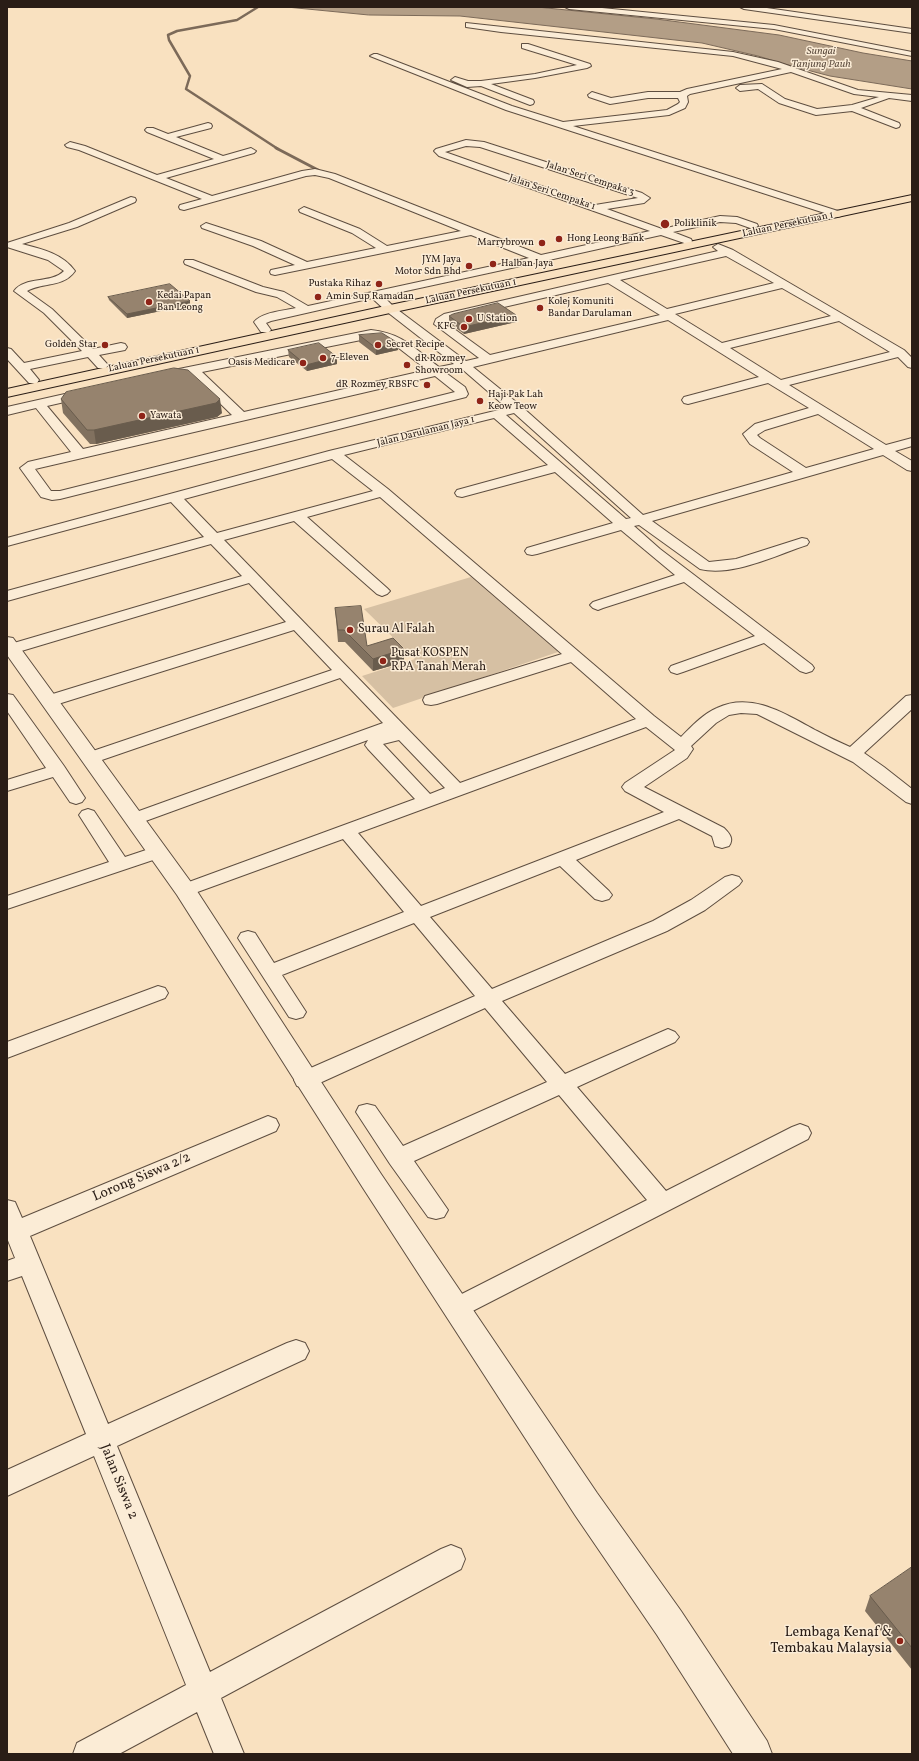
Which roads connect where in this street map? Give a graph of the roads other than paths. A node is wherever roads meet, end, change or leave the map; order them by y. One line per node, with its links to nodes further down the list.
1 (569, 7): 12 (street)
2 (598, 7): 3 (street)
3 (630, 7)
4 (639, 7): 5 (street)
5 (658, 7)
6 (744, 7): 8 (street)
7 (844, 13): 8 (street)
8 (835, 19): 10 (street)
9 (469, 25): 15 (street)
10 (912, 31)
11 (525, 46): 16 (street)
12 (912, 54)
13 (374, 56): 26 (street)
14 (400, 57): 16 (street)
15 (790, 70): 17 (street); 20 (street)
16 (482, 82): 22 (street)
17 (718, 85): 19 (street); 23 (street)
18 (592, 94): 19 (street)
19 (682, 94): 25 (street)
20 (890, 96): 21 (street); 23 (street)
21 (912, 98)
22 (535, 104)
23 (854, 108): 27 (street)
24 (556, 113): 25 (street)
25 (577, 122): 26 (street)
26 (561, 125): 43 (street)
27 (896, 125)
28 (208, 126): 30 (street)
29 (150, 130): 30 (street)
30 (167, 137): 34 (street)
31 (70, 145): 35 (street)
32 (251, 151): 34 (street)
33 (442, 154): 41 (street, Jalan Seri Cempaka 1); 41 (street, Jalan Seri Cempaka 3)
34 (223, 159): 35 (street)
35 (156, 178): 39 (street)
36 (912, 192): 43 (highway, Laluan Persekutuan 1)
37 (912, 198): 43 (highway, Laluan Persekutuan 1)
38 (131, 200): 50 (street)
39 (213, 200): 40 (street); 46 (street)
40 (184, 207)
41 (596, 208): 47 (street, Jalan Seri Cempaka 1)
42 (304, 210): 51 (street)
43 (831, 212): 45 (highway, Laluan Persekutuan 1); 49 (highway, Laluan Persekutuan 1)
44 (206, 226): 55 (street)
45 (753, 226): 47 (street); 48 (highway, Laluan Persekutuan 1)
46 (474, 232): 51 (street); 53 (street)
47 (662, 232): 48 (street, Jalan Seri Cempaka 1); 53 (street)
48 (686, 241): 56 (highway, Laluan Persekutuan 1)
49 (710, 242): 52 (street); 60 (highway, Laluan Persekutuan 1)
50 (9, 246): 69 (street)
51 (387, 250): 55 (street)
52 (729, 252): 58 (street); 59 (street)
53 (542, 259): 56 (street); 60 (street)
54 (189, 262): 61 (street)
55 (306, 266): 57 (street)
56 (562, 267): 60 (highway, Laluan Persekutuan 1)
57 (275, 272)
58 (610, 279): 62 (street); 70 (street)
59 (785, 284): 62 (street); 63 (street)
60 (383, 303): 61 (street); 64 (highway, Laluan Persekutuan 1); 73 (street); 82 (highway, Laluan Persekutuan 1)
61 (306, 309): 64 (street)
62 (668, 314): 66 (street); 70 (street)
63 (846, 320): 66 (street); 67 (street)
64 (265, 330): 72 (highway, Laluan Persekutuan 1)
65 (121, 347): 69 (street)
66 (721, 347): 79 (street)
67 (903, 348): 71 (street); 79 (street)
68 (7, 352): 74 (street)
69 (91, 353): 72 (street); 74 (street)
70 (489, 360): 73 (street)
71 (912, 364)
72 (102, 365): 78 (highway, Laluan Persekutuan 1)
73 (466, 366): 76 (street); 85 (street)
74 (23, 367): 78 (street)
75 (193, 370): 76 (street); 77 (street); 89 (street)
76 (437, 372): 89 (street); 92 (street)
77 (155, 378)
78 (33, 380): 80 (highway, Laluan Persekutuan 1)
79 (776, 381): 83 (street); 86 (street)
80 (7, 386)
81 (101, 390): 84 (street)
82 (7, 393)
83 (688, 400)
84 (39, 404): 87 (street); 92 (street)
85 (517, 409): 88 (street, Jalan Darulaman Jaya 1); 101 (street)
86 (820, 409): 91 (street); 96 (street)
87 (7, 411)
88 (497, 414): 93 (street, Jalan Darulaman Jaya 1); 94 (street)
89 (242, 416): 92 (street)
90 (912, 442): 91 (street)
91 (884, 450): 95 (street); 96 (street)
92 (80, 454)
93 (334, 454): 97 (street); 99 (street, Jalan Darulaman Jaya 1)
94 (557, 467): 98 (street); 102 (street)
95 (912, 467)
96 (804, 473): 101 (street)
97 (383, 492): 100 (street); 115 (street)
98 (462, 492)
99 (174, 497): 103 (street); 104 (street, Jalan Darulaman Jaya 1)
100 (297, 516): 103 (street); 109 (street)
101 (640, 519): 102 (street); 105 (street)
102 (622, 524): 106 (street); 107 (street)
103 (214, 538): 108 (street); 110 (street)
104 (7, 542)
105 (802, 542)
106 (532, 551)
107 (686, 576): 111 (street); 113 (street)
108 (251, 578): 112 (street); 114 (street)
109 (382, 591)
110 (7, 596)
111 (598, 604)
112 (296, 624): 118 (street); 122 (street)
113 (767, 637): 116 (street); 117 (street)
114 (9, 646): 122 (street)
115 (574, 656): 120 (street); 123 (street)
116 (806, 668)
117 (677, 669)
118 (342, 672): 124 (street); 127 (street)
119 (7, 699): 128 (street)
120 (431, 700)
121 (912, 700): 126 (street)
122 (49, 701): 127 (street)
123 (648, 720): 125 (street); 130 (street)
124 (398, 729): 130 (street); 133 (street); 136 (street)
125 (681, 746): 126 (street); 134 (street)
126 (853, 754): 132 (street)
127 (90, 758): 136 (street)
128 (58, 770): 129 (street); 131 (street)
129 (7, 786)
130 (457, 790): 133 (street)
131 (76, 798)
132 (912, 798)
133 (427, 801): 137 (street)
134 (680, 812): 138 (street); 140 (street)
135 (88, 815): 141 (street)
136 (134, 819): 139 (street)
137 (346, 831): 143 (street); 146 (street)
138 (722, 842)
139 (158, 852): 141 (street); 143 (street)
140 (563, 858): 144 (street); 146 (street)
141 (121, 865): 145 (street)
142 (732, 882): 150 (street)
143 (185, 890): 154 (street)
144 (602, 895)
145 (7, 903)
146 (418, 915): 148 (street); 150 (street)
147 (248, 938): 148 (street)
148 (270, 972): 151 (street)
149 (158, 993): 153 (street)
150 (489, 998): 154 (street); 155 (street)
151 (296, 1012)
152 (668, 1037): 155 (street)
153 (7, 1050)
154 (305, 1080): 164 (street)
155 (563, 1084): 159 (street); 160 (street)
156 (367, 1112): 159 (street)
157 (268, 1125): 162 (street, Lorong Siswa 2/2)
158 (800, 1133): 160 (street)
159 (398, 1158): 161 (street)
160 (663, 1203): 164 (street)
161 (436, 1210)
162 (12, 1220): 163 (street, Jalan Siswa 2)
163 (18, 1267): 166 (street, Jalan Siswa 2)
164 (457, 1308): 172 (street)
165 (296, 1351): 166 (street)
166 (101, 1440): 167 (street); 169 (street, Jalan Siswa 2)
167 (7, 1484)
168 (451, 1559): 169 (street)
169 (204, 1692): 170 (street); 171 (street, Jalan Siswa 2)
170 (88, 1754)
171 (229, 1754)
172 (754, 1754)

